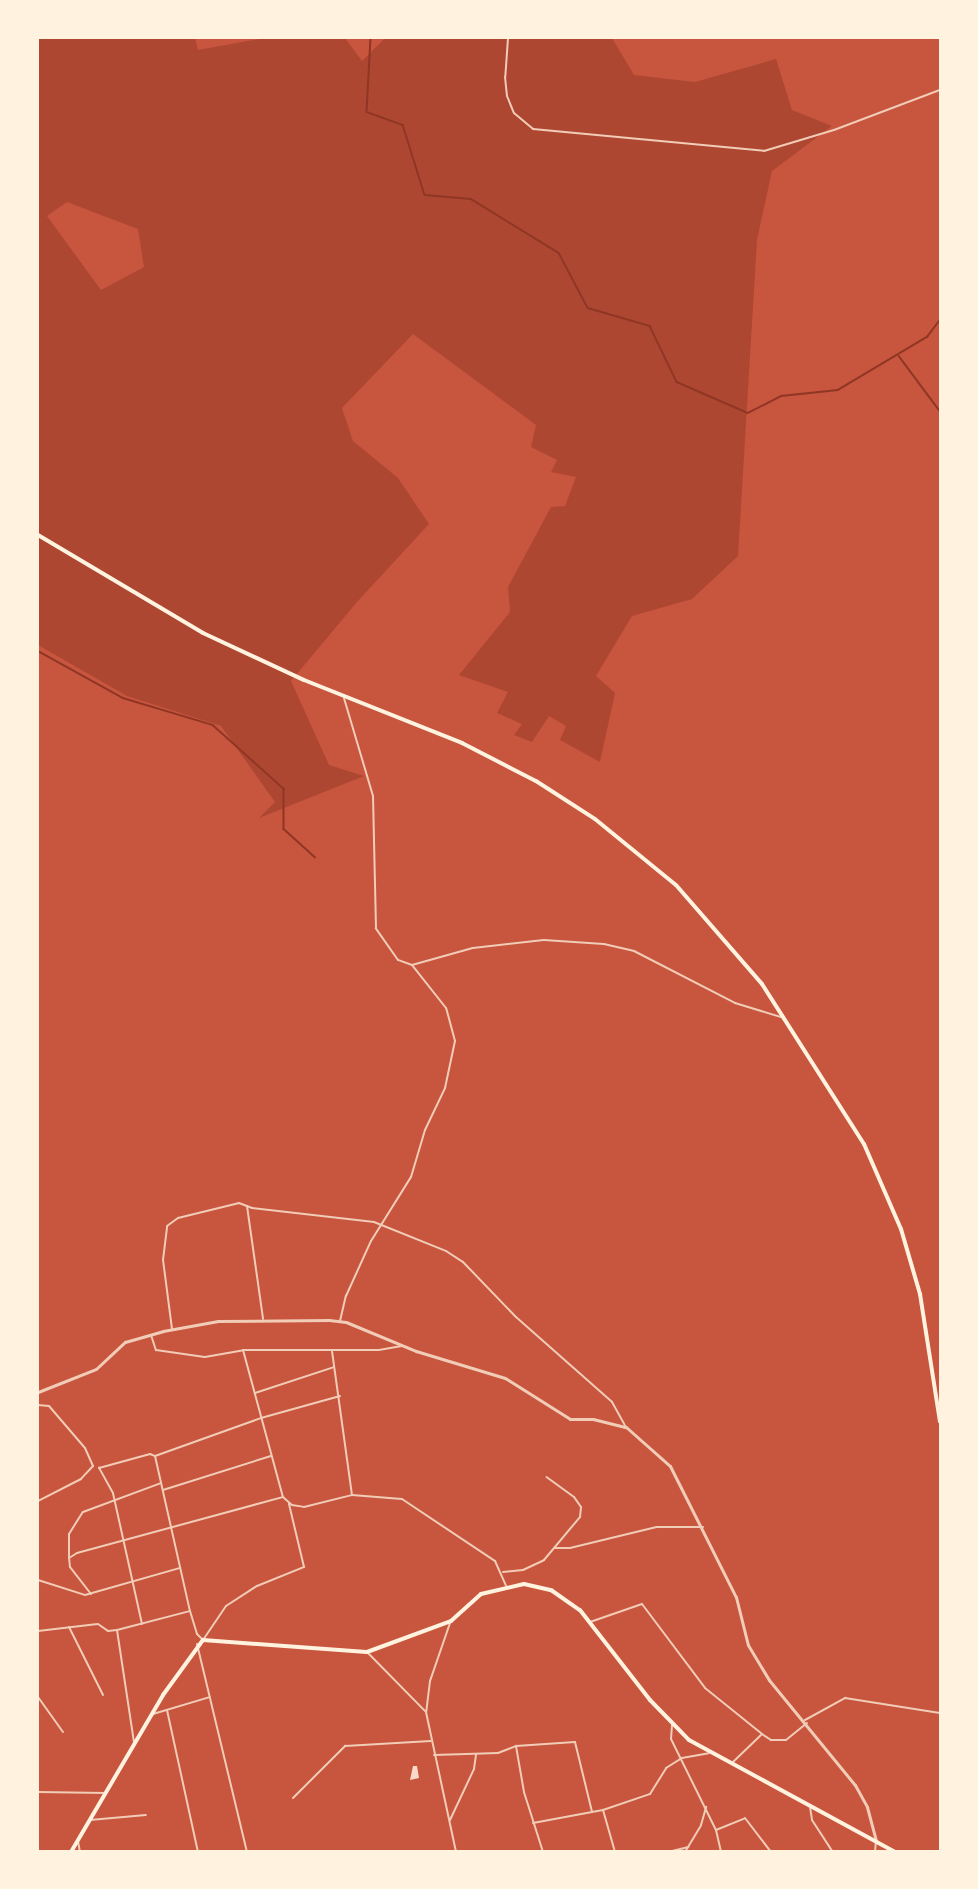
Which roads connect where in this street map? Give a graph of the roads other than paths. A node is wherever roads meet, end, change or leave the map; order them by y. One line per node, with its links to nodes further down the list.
1 (508, 38): 2 (street)
2 (940, 90)
3 (38, 535): 4 (main road)
4 (343, 695): 5 (street); 6 (main road)
5 (412, 965): 6 (street); 8 (street)
6 (785, 1018): 22 (main road)
7 (247, 1206): 8 (street); 10 (street); 11 (street)
8 (380, 1224): 9 (street); 23 (street)
9 (340, 1321): 10 (street); 13 (street)
10 (263, 1322): 11 (street)
11 (172, 1329): 12 (street)
12 (151, 1334): 14 (street); 17 (street)
13 (404, 1346): 15 (street); 23 (street)
14 (243, 1350): 15 (street); 18 (street)
15 (332, 1351): 16 (street)
16 (334, 1367): 18 (street); 19 (street)
17 (38, 1392)
18 (255, 1393): 21 (street)
19 (340, 1396): 21 (street); 29 (street)
20 (38, 1404): 32 (street)
21 (261, 1418): 24 (street); 25 (street)
22 (940, 1420)
23 (626, 1426): 35 (street)
24 (155, 1456): 27 (street); 31 (street)
25 (271, 1456): 28 (street); 30 (street)
26 (546, 1477): 37 (street)
27 (161, 1483): 28 (street); 31 (street)
28 (163, 1490): 34 (street)
29 (352, 1495): 33 (street); 40 (street)
30 (283, 1497): 33 (street); 34 (street)
31 (115, 1500): 36 (street); 38 (street)
32 (38, 1501)
33 (289, 1502): 52 (street)
34 (171, 1526): 36 (street); 39 (street)
35 (703, 1527): 37 (street); 62 (street)
36 (123, 1540): 38 (street); 42 (street)
37 (554, 1548): 40 (street)
38 (69, 1558): 44 (street)
39 (180, 1568): 42 (street); 45 (street)
40 (503, 1572): 43 (street)
41 (38, 1580): 44 (street)
42 (132, 1582): 44 (street); 48 (street)
43 (506, 1586): 46 (main road); 47 (main road)
44 (91, 1594)
45 (190, 1611): 48 (street); 52 (street)
46 (451, 1621): 54 (main road); 59 (street)
47 (590, 1622): 63 (main road); 65 (street)
48 (142, 1624): 50 (street)
49 (69, 1627): 50 (street); 51 (street); 55 (street)
50 (117, 1630): 67 (street)
51 (38, 1631)
52 (203, 1640): 53 (main road); 54 (main road)
53 (197, 1644): 57 (street); 61 (main road)
54 (367, 1652): 59 (street)
55 (103, 1695)
56 (38, 1697): 64 (street)
57 (210, 1697): 58 (street); 92 (street)
58 (167, 1710): 61 (street); 91 (street)
59 (426, 1712): 66 (street)
60 (940, 1713): 62 (street)
61 (153, 1714): 67 (main road)
62 (806, 1721): 65 (street); 87 (street)
63 (672, 1725): 69 (main road); 72 (street)
64 (63, 1732)
65 (762, 1734): 73 (street)
66 (431, 1741): 71 (street); 76 (street)
67 (134, 1745): 75 (main road)
68 (516, 1746): 70 (street); 80 (street); 84 (street)
69 (709, 1753): 72 (street); 73 (main road)
70 (476, 1754): 71 (street); 83 (street)
71 (434, 1755): 83 (street)
72 (682, 1758): 77 (street); 79 (street)
73 (731, 1764): 78 (main road)
74 (38, 1792): 75 (street)
75 (106, 1794): 82 (main road)
76 (293, 1798)
77 (706, 1807): 85 (street); 88 (street)
78 (810, 1807): 87 (main road); 100 (street)
79 (603, 1810): 80 (street); 95 (street)
80 (592, 1812): 84 (street)
81 (146, 1815): 82 (street)
82 (90, 1820): 86 (main road)
83 (450, 1820): 93 (street)
84 (533, 1823): 94 (street)
85 (716, 1830): 98 (street); 99 (street)
86 (78, 1841): 89 (main road); 90 (street)
87 (876, 1841): 101 (street); 102 (main road)
88 (688, 1847): 96 (street); 97 (street)
89 (71, 1851)
90 (80, 1851)
91 (198, 1851)
92 (247, 1851)
93 (456, 1851)
94 (543, 1851)
95 (615, 1851)
96 (668, 1851)
97 (685, 1851)
98 (721, 1851)
99 (771, 1851)
100 (833, 1851)
101 (875, 1851)
102 (895, 1851)

